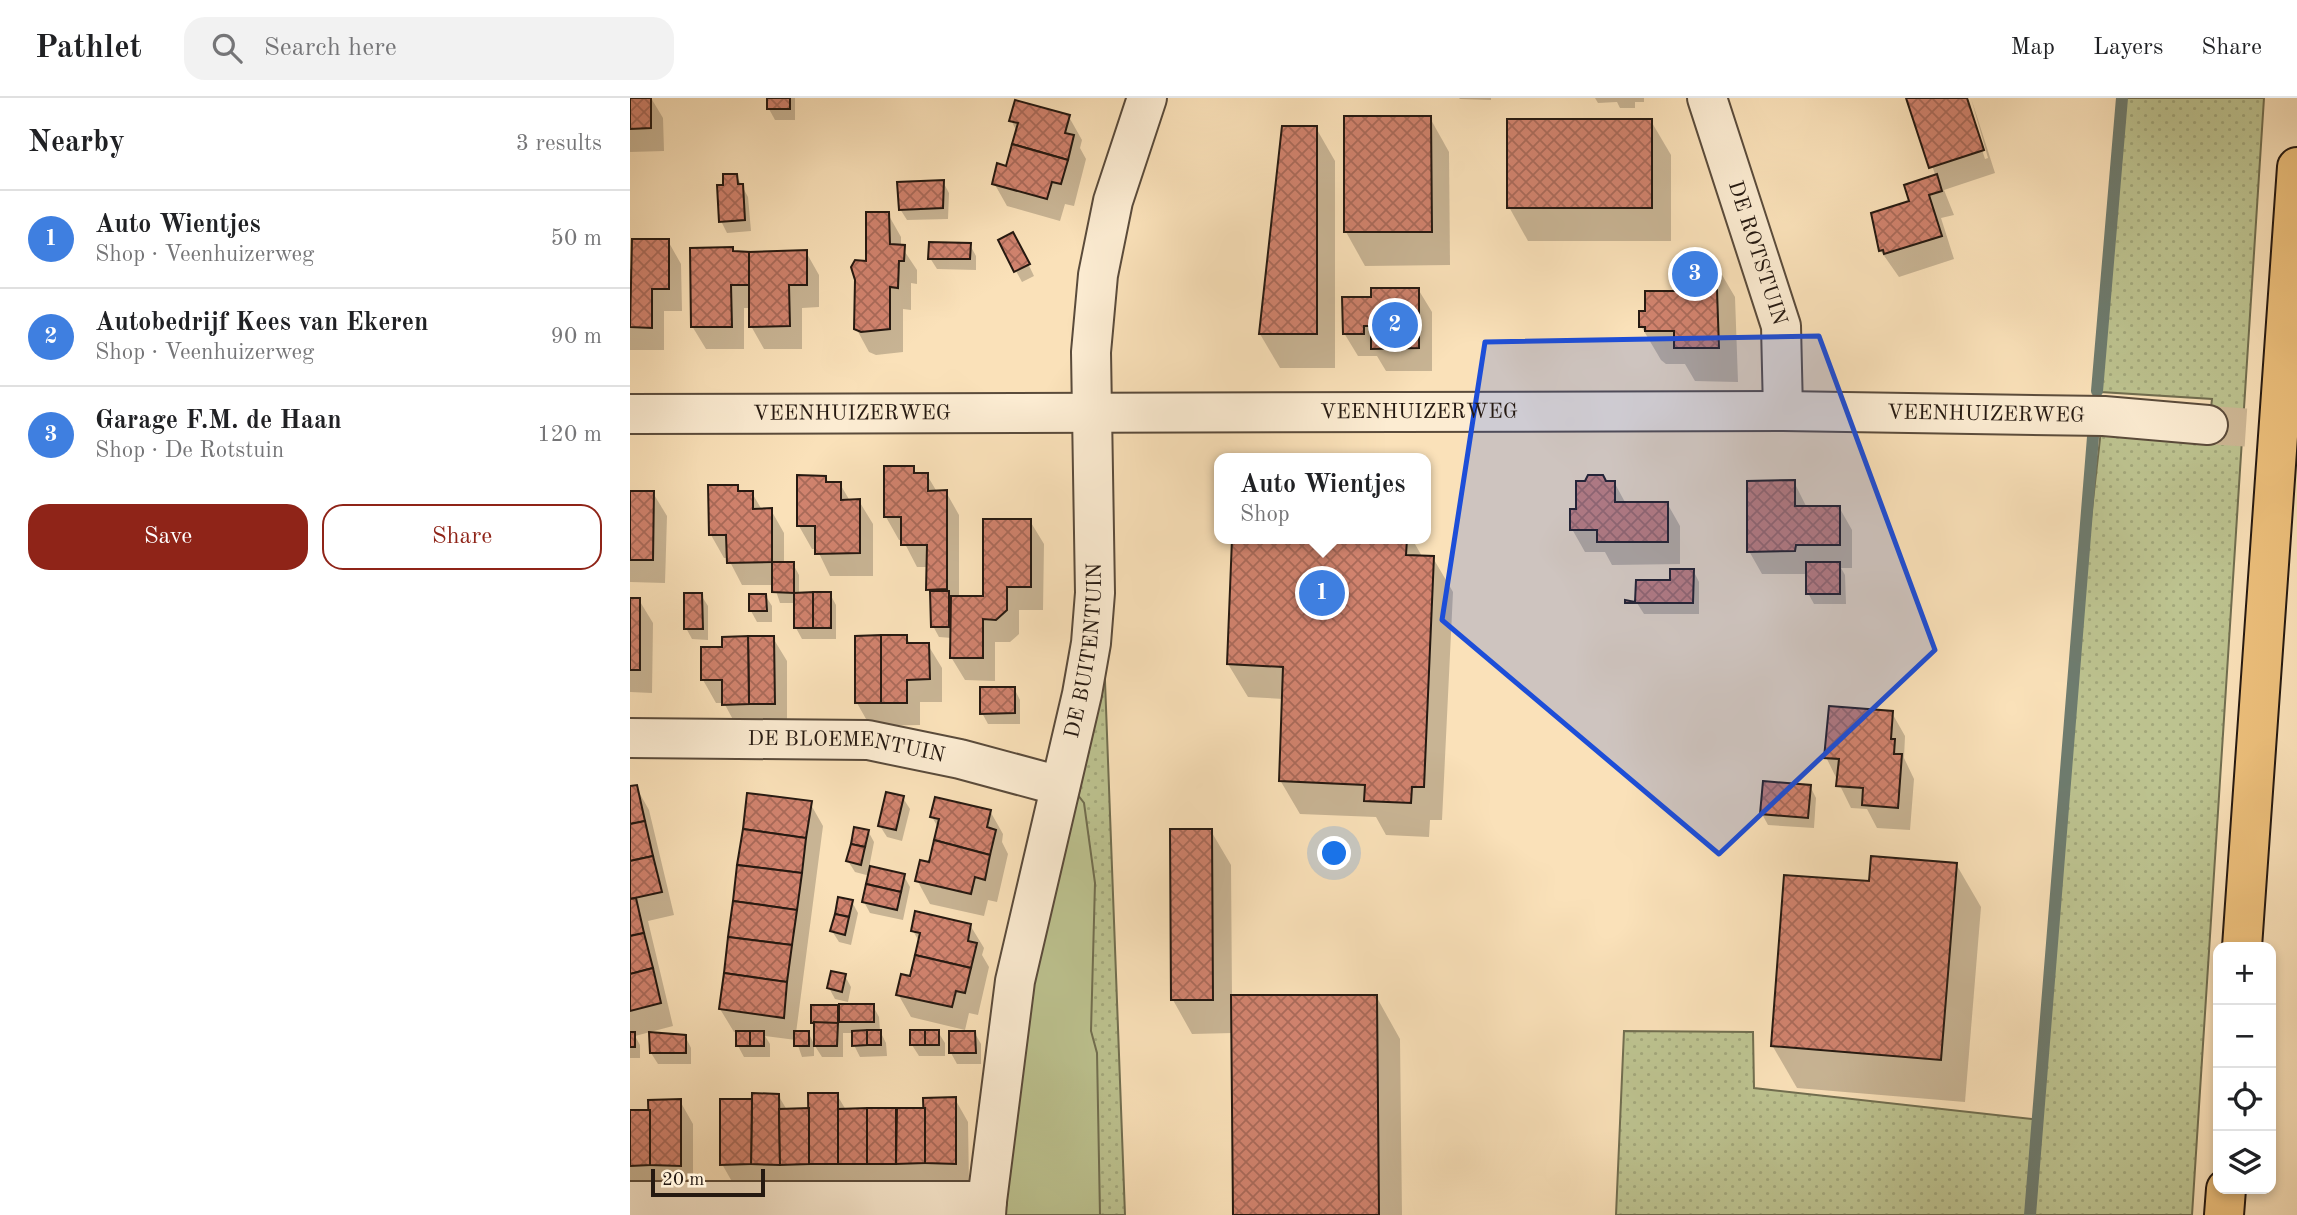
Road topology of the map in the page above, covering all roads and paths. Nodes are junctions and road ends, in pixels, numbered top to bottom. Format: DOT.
graph roads {
  1 [pos="1147,98"];
  2 [pos="1707,98"];
  3 [pos="2297,167"];
  4 [pos="1783,411"];
  5 [pos="1090,413"];
  6 [pos="630,414"];
  7 [pos="2208,425"];
  8 [pos="630,738"];
  9 [pos="1060,786"];
  10 [pos="2242,942"];
  11 [pos="2226,1194"];
  12 [pos="630,1201"];
  13 [pos="986,1208"];
  14 [pos="2224,1215"];
  1 -- 5 [label="street, DE BUITENTUIN"];
  2 -- 4 [label="street, DE ROTSTUIN"];
  3 -- 10 [label="highway"];
  4 -- 5 [label="street, VEENHUIZERWEG"];
  4 -- 7 [label="street, VEENHUIZERWEG"];
  5 -- 6 [label="street, VEENHUIZERWEG"];
  5 -- 9 [label="street, DE BUITENTUIN"];
  8 -- 9 [label="street, DE BLOEMENTUIN"];
  9 -- 13 [label="street, DE BUITENTUIN"];
  11 -- 14 [label="highway"];
  12 -- 13 [label="street"];
}
